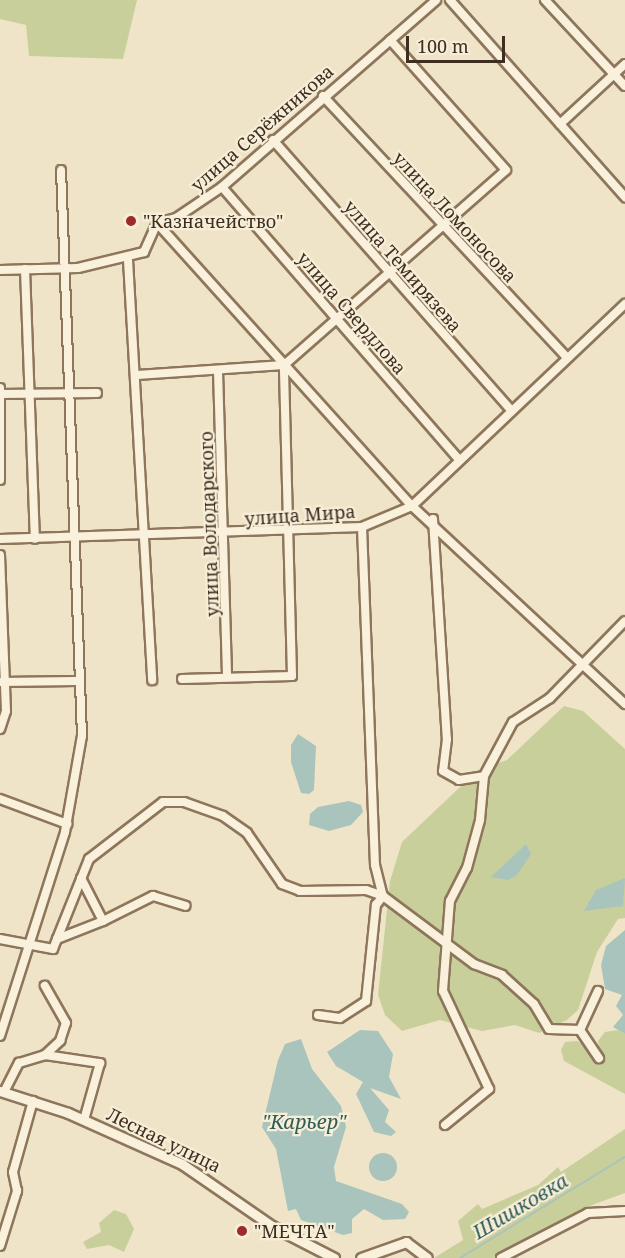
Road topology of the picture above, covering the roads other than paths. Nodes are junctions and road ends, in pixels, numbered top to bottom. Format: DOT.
graph roads {
  1 [pos="436,0"];
  2 [pos="450,0"];
  3 [pos="545,0"];
  4 [pos="390,40"];
  5 [pos="625,64"];
  6 [pos="614,75"];
  7 [pos="625,86"];
  8 [pos="323,96"];
  9 [pos="560,124"];
  10 [pos="273,140"];
  11 [pos="61,170"];
  12 [pos="222,187"];
  13 [pos="625,196"];
  14 [pos="157,223"];
  15 [pos="443,226"];
  16 [pos="128,260"];
  17 [pos="65,268"];
  18 [pos="25,269"];
  19 [pos="0,270"];
  20 [pos="390,275"];
  21 [pos="625,304"];
  22 [pos="338,319"];
  23 [pos="566,357"];
  24 [pos="284,365"];
  25 [pos="218,371"];
  26 [pos="137,375"];
  27 [pos="0,388"];
  28 [pos="73,393"];
  29 [pos="97,393"];
  30 [pos="0,394"];
  31 [pos="33,396"];
  32 [pos="512,411"];
  33 [pos="459,460"];
  34 [pos="0,480"];
  35 [pos="412,506"];
  36 [pos="433,519"];
  37 [pos="362,527"];
  38 [pos="290,531"];
  39 [pos="226,534"];
  40 [pos="146,538"];
  41 [pos="0,539"];
  42 [pos="35,540"];
  43 [pos="75,540"];
  44 [pos="0,555"];
  45 [pos="625,621"];
  46 [pos="579,665"];
  47 [pos="227,677"];
  48 [pos="182,679"];
  49 [pos="152,680"];
  50 [pos="76,681"];
  51 [pos="3,682"];
  52 [pos="625,704"];
  53 [pos="0,729"];
  54 [pos="484,776"];
  55 [pos="0,799"];
  56 [pos="67,824"];
  57 [pos="81,878"];
  58 [pos="383,896"];
  59 [pos="185,906"];
  60 [pos="103,921"];
  61 [pos="0,939"];
  62 [pos="57,939"];
  63 [pos="444,942"];
  64 [pos="26,947"];
  65 [pos="45,986"];
  66 [pos="598,991"];
  67 [pos="318,1015"];
  68 [pos="580,1030"];
  69 [pos="0,1036"];
  70 [pos="45,1055"];
  71 [pos="599,1058"];
  72 [pos="2,1091"];
  73 [pos="33,1101"];
  74 [pos="84,1120"];
  75 [pos="446,1125"];
  76 [pos="625,1211"];
  77 [pos="0,1246"];
  78 [pos="334,1258"];
  79 [pos="361,1258"];
  80 [pos="427,1258"];
  81 [pos="501,1258"];
  1 -- 4 [label="street, улица Серёжникова"];
  2 -- 9 [label="street"];
  3 -- 6 [label="street"];
  4 -- 8 [label="street, улица Серёжникова"];
  4 -- 15 [label="street"];
  5 -- 6 [label="street"];
  6 -- 7 [label="street"];
  6 -- 9 [label="street"];
  8 -- 10 [label="street, улица Серёжникова"];
  8 -- 15 [label="street, улица Ломоносова"];
  9 -- 13 [label="street"];
  10 -- 12 [label="street, улица Серёжникова"];
  10 -- 20 [label="street, улица Темирязева"];
  11 -- 17 [label="street"];
  12 -- 14 [label="street, улица Серёжникова"];
  12 -- 22 [label="street, улица Свердлова"];
  14 -- 16 [label="street"];
  14 -- 24 [label="street"];
  15 -- 20 [label="street"];
  15 -- 23 [label="street, улица Ломоносова"];
  16 -- 17 [label="street"];
  16 -- 26 [label="street"];
  17 -- 18 [label="street"];
  17 -- 28 [label="street"];
  18 -- 19 [label="street"];
  18 -- 31 [label="street"];
  20 -- 22 [label="street"];
  20 -- 32 [label="street, улица Темирязева"];
  21 -- 23 [label="street, улица Мира"];
  22 -- 24 [label="street"];
  22 -- 33 [label="street, улица Свердлова"];
  23 -- 32 [label="street, улица Мира"];
  24 -- 25 [label="street"];
  24 -- 35 [label="street"];
  24 -- 38 [label="street"];
  25 -- 26 [label="street"];
  25 -- 39 [label="street, улица Володарского"];
  26 -- 40 [label="street"];
  27 -- 30 [label="street"];
  28 -- 29 [label="street"];
  28 -- 31 [label="street"];
  28 -- 43 [label="street"];
  30 -- 31 [label="street"];
  30 -- 34 [label="street"];
  31 -- 42 [label="street"];
  32 -- 33 [label="street, улица Мира"];
  33 -- 35 [label="street, улица Мира"];
  35 -- 36 [label="street"];
  35 -- 37 [label="street, улица Мира"];
  36 -- 46 [label="street"];
  36 -- 54 [label="street"];
  37 -- 38 [label="street, улица Мира"];
  37 -- 58 [label="street"];
  38 -- 39 [label="street, улица Мира"];
  38 -- 47 [label="street"];
  39 -- 40 [label="street, улица Мира"];
  39 -- 47 [label="street, улица Володарского"];
  40 -- 43 [label="street, улица Мира"];
  40 -- 49 [label="street"];
  41 -- 42 [label="street, улица Мира"];
  42 -- 43 [label="street, улица Мира"];
  43 -- 50 [label="street"];
  44 -- 51 [label="street"];
  45 -- 46 [label="street"];
  46 -- 52 [label="street"];
  46 -- 54 [label="street"];
  47 -- 48 [label="street"];
  50 -- 51 [label="street"];
  50 -- 56 [label="street"];
  51 -- 53 [label="street"];
  54 -- 63 [label="street"];
  55 -- 56 [label="street"];
  56 -- 64 [label="street"];
  57 -- 58 [label="street"];
  57 -- 60 [label="street"];
  57 -- 62 [label="street"];
  58 -- 63 [label="street"];
  58 -- 67 [label="street"];
  59 -- 60 [label="street"];
  60 -- 62 [label="street"];
  61 -- 64 [label="street"];
  62 -- 64 [label="street"];
  63 -- 68 [label="street"];
  63 -- 75 [label="street"];
  64 -- 69 [label="street"];
  65 -- 70 [label="street"];
  66 -- 68 [label="street"];
  68 -- 71 [label="street"];
  70 -- 72 [label="street"];
  70 -- 74 [label="street"];
  72 -- 73 [label="street, Лесная улица"];
  73 -- 74 [label="street, Лесная улица"];
  73 -- 77 [label="street"];
  74 -- 78 [label="street, Лесная улица"];
  76 -- 81 [label="street"];
  79 -- 80 [label="street"];
}
